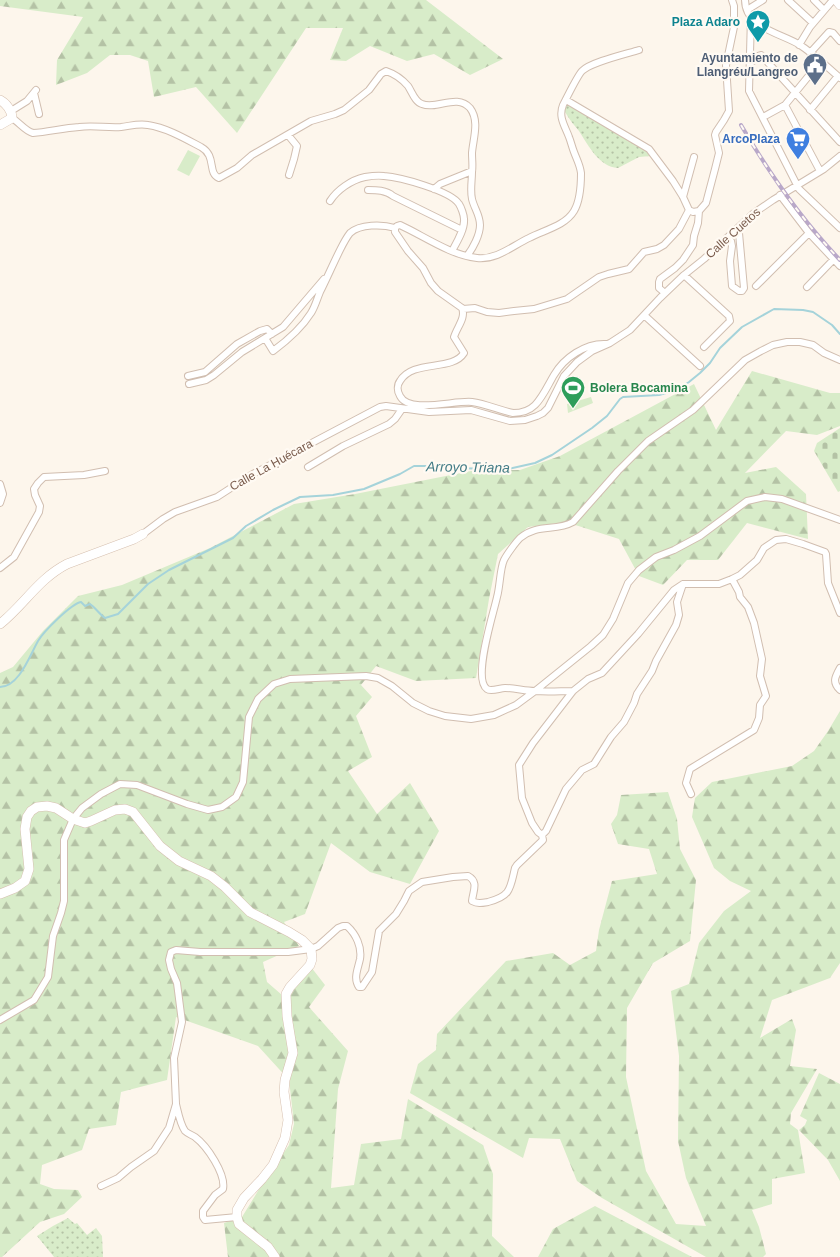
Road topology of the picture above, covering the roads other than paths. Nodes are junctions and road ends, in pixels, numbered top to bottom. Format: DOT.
graph roads {
  1 [pos="732,0"];
  2 [pos="745,0"];
  3 [pos="763,0"];
  4 [pos="788,0"];
  5 [pos="814,0"];
  6 [pos="834,0"];
  7 [pos="840,6"];
  8 [pos="824,10"];
  9 [pos="749,13"];
  10 [pos="814,23"];
  11 [pos="840,41"];
  12 [pos="800,45"];
  13 [pos="639,50"];
  14 [pos="810,53"];
  15 [pos="820,62"];
  16 [pos="750,64"];
  17 [pos="839,77"];
  18 [pos="795,94"];
  19 [pos="0,100"];
  20 [pos="566,100"];
  21 [pos="785,105"];
  22 [pos="810,110"];
  23 [pos="39,114"];
  24 [pos="11,115"];
  25 [pos="763,117"];
  26 [pos="0,125"];
  27 [pos="288,135"];
  28 [pos="840,142"];
  29 [pos="840,156"];
  30 [pos="694,157"];
  31 [pos="472,171"];
  32 [pos="820,171"];
  33 [pos="290,175"];
  34 [pos="797,185"];
  35 [pos="434,189"];
  36 [pos="368,190"];
  37 [pos="782,194"];
  38 [pos="683,196"];
  39 [pos="330,201"];
  40 [pos="689,210"];
  41 [pos="699,210"];
  42 [pos="395,228"];
  43 [pos="840,228"];
  44 [pos="462,230"];
  45 [pos="736,230"];
  46 [pos="808,233"];
  47 [pos="728,238"];
  48 [pos="452,251"];
  49 [pos="467,256"];
  50 [pos="834,259"];
  51 [pos="840,266"];
  52 [pos="328,274"];
  53 [pos="684,275"];
  54 [pos="756,286"];
  55 [pos="806,288"];
  56 [pos="665,293"];
  57 [pos="462,309"];
  58 [pos="644,315"];
  59 [pos="272,334"];
  60 [pos="265,338"];
  61 [pos="606,344"];
  62 [pos="704,347"];
  63 [pos="840,360"];
  64 [pos="700,366"];
  65 [pos="188,376"];
  66 [pos="189,384"];
  67 [pos="402,409"];
  68 [pos="308,467"];
  69 [pos="105,471"];
  70 [pos="0,484"];
  71 [pos="0,503"];
  72 [pos="840,520"];
  73 [pos="143,534"];
  74 [pos="0,568"];
  75 [pos="732,579"];
  76 [pos="683,584"];
  77 [pos="840,613"];
  78 [pos="0,624"];
  79 [pos="840,668"];
  80 [pos="840,690"];
  81 [pos="535,691"];
  82 [pos="573,691"];
  83 [pos="691,794"];
  84 [pos="73,819"];
  85 [pos="542,835"];
  86 [pos="0,894"];
  87 [pos="312,949"];
  88 [pos="0,1020"];
  89 [pos="176,1104"];
  90 [pos="101,1186"];
  91 [pos="237,1217"];
  92 [pos="274,1257"];
  1 -- 41 [label="street"];
  2 -- 9 [label="street"];
  3 -- 9 [label="street"];
  4 -- 10 [label="street"];
  5 -- 8 [label="street"];
  6 -- 7 [label="street"];
  6 -- 8 [label="street"];
  8 -- 10 [label="street"];
  9 -- 12 [label="street"];
  9 -- 16 [label="street"];
  10 -- 12 [label="street"];
  11 -- 14 [label="street"];
  12 -- 14 [label="street"];
  13 -- 20 [label="street"];
  14 -- 15 [label="street"];
  15 -- 17 [label="street"];
  15 -- 18 [label="street"];
  16 -- 18 [label="street"];
  16 -- 25 [label="street"];
  17 -- 22 [label="street"];
  18 -- 21 [label="street"];
  18 -- 22 [label="street"];
  19 -- 24 [label="street"];
  20 -- 38 [label="street"];
  20 -- 49 [label="street"];
  21 -- 25 [label="street"];
  21 -- 32 [label="street"];
  22 -- 28 [label="street"];
  23 -- 24 [label="street"];
  24 -- 26 [label="street"];
  24 -- 27 [label="street"];
  25 -- 34 [label="street"];
  27 -- 31 [label="street"];
  27 -- 33 [label="street"];
  29 -- 32 [label="street, Calle Cuetos"];
  30 -- 38 [label="street"];
  31 -- 35 [label="street"];
  31 -- 49 [label="street"];
  32 -- 34 [label="street, Calle Cuetos"];
  34 -- 37 [label="street, Calle Cuetos"];
  34 -- 43 [label="street"];
  35 -- 39 [label="street"];
  35 -- 44 [label="street"];
  36 -- 44 [label="street"];
  37 -- 45 [label="street, Calle Cuetos"];
  37 -- 46 [label="street"];
  38 -- 40 [label="street"];
  40 -- 41 [label="street"];
  40 -- 57 [label="street"];
  41 -- 56 [label="street"];
  42 -- 48 [label="street"];
  42 -- 52 [label="street"];
  42 -- 57 [label="street"];
  44 -- 48 [label="street"];
  45 -- 47 [label="street, Calle Cuetos"];
  45 -- 47 [label="street"];
  46 -- 50 [label="street"];
  46 -- 54 [label="street"];
  47 -- 53 [label="street, Calle Cuetos"];
  48 -- 49 [label="street"];
  50 -- 51 [label="street"];
  50 -- 55 [label="street"];
  52 -- 59 [label="street"];
  52 -- 60 [label="street"];
  53 -- 56 [label="street, Calle La Ḥuécara"];
  53 -- 62 [label="street"];
  56 -- 58 [label="street, Calle La Ḥuécara"];
  57 -- 61 [label="street"];
  58 -- 61 [label="street, Calle La Ḥuécara"];
  58 -- 64 [label="street"];
  59 -- 60 [label="street"];
  59 -- 65 [label="street"];
  60 -- 66 [label="street"];
  61 -- 67 [label="street, Calle La Ḥuécara"];
  63 -- 81 [label="street"];
  67 -- 68 [label="street, Calle La Ḥuécara"];
  67 -- 73 [label="street, Calle La Ḥuécara"];
  69 -- 74 [label="street"];
  70 -- 71 [label="street"];
  72 -- 81 [label="street"];
  73 -- 78 [label="street"];
  75 -- 76 [label="street"];
  75 -- 77 [label="street"];
  75 -- 83 [label="street"];
  76 -- 82 [label="street"];
  76 -- 85 [label="street"];
  79 -- 80 [label="street"];
  81 -- 82 [label="street"];
  81 -- 84 [label="street"];
  82 -- 85 [label="street"];
  84 -- 86 [label="street"];
  84 -- 87 [label="street"];
  84 -- 88 [label="street"];
  85 -- 87 [label="street"];
  87 -- 89 [label="street"];
  87 -- 91 [label="street"];
  89 -- 90 [label="street"];
  89 -- 91 [label="street"];
  91 -- 92 [label="street"];
}
